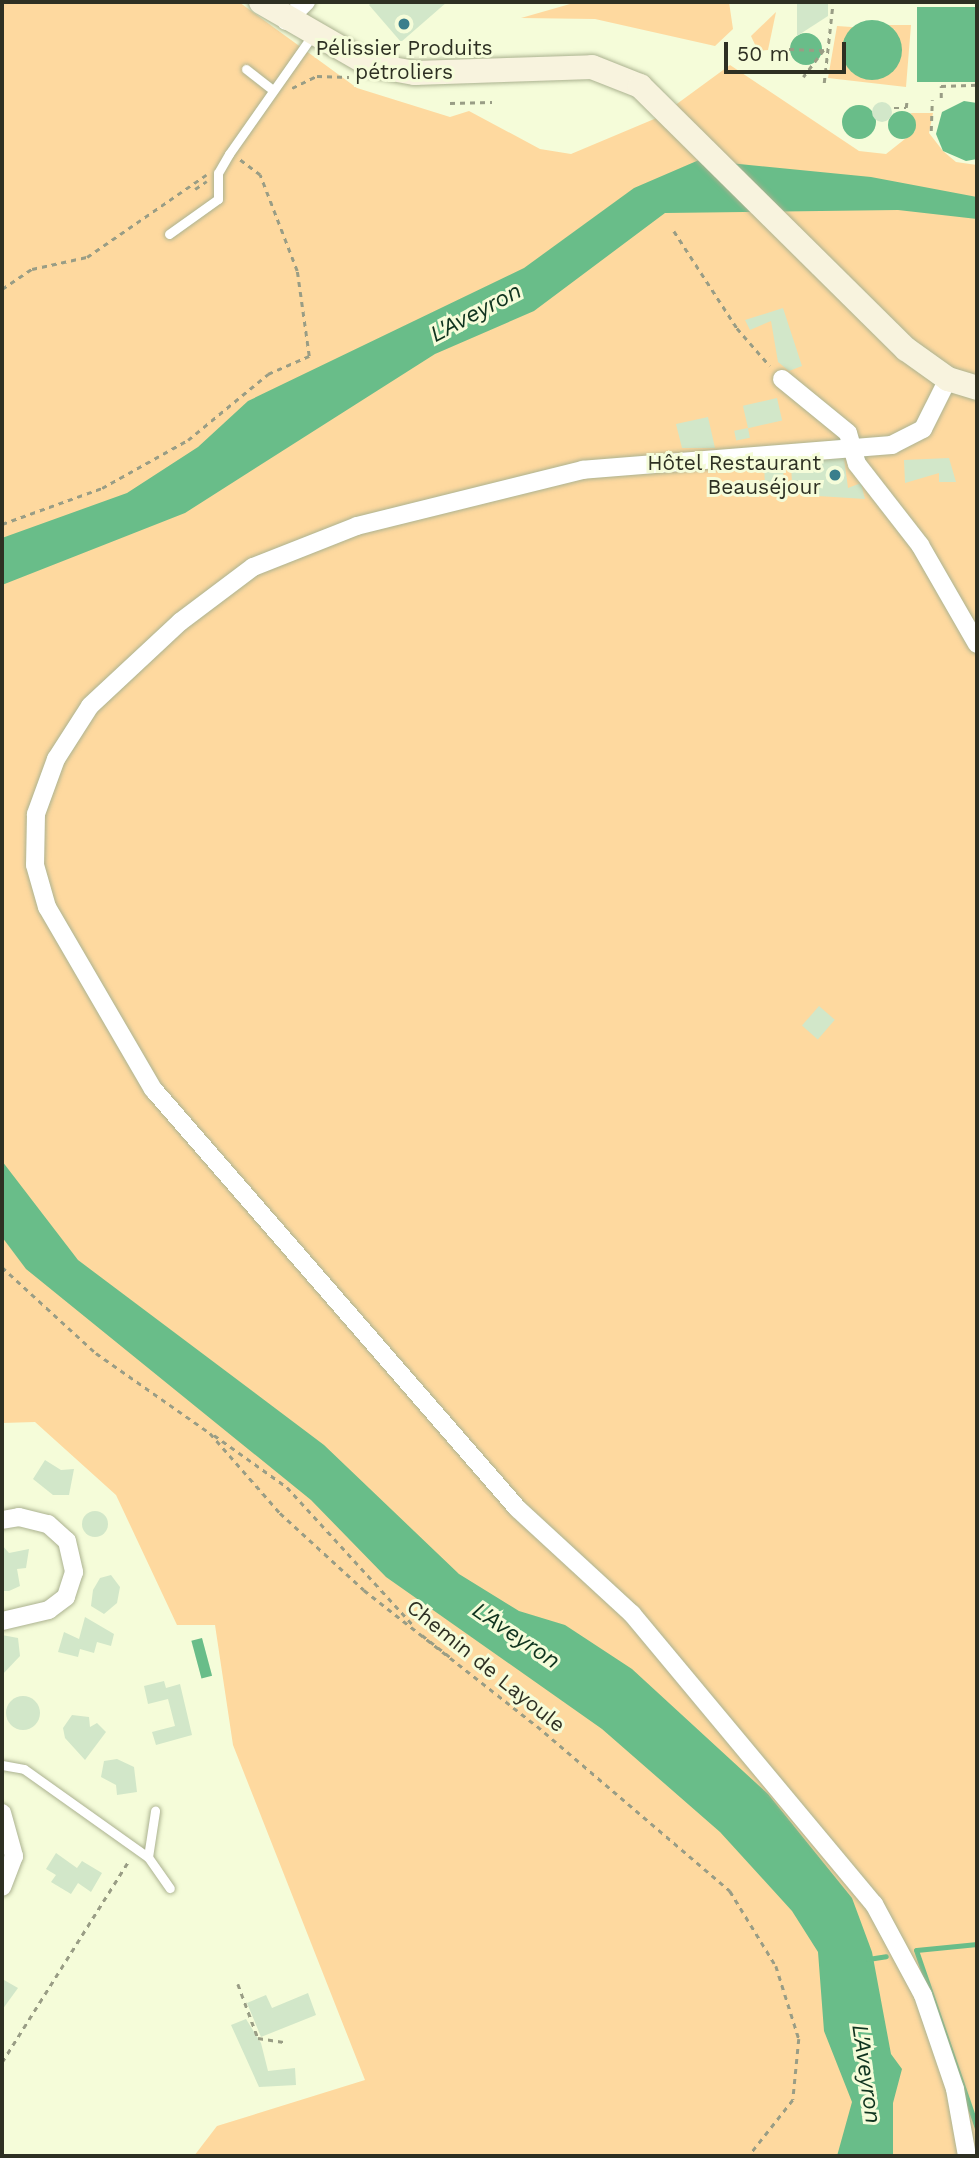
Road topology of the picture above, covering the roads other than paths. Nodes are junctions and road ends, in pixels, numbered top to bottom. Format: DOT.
graph roads {
  1 [pos="261,2"];
  2 [pos="306,2"];
  3 [pos="286,21"];
  4 [pos="312,36"];
  5 [pos="246,69"];
  6 [pos="274,90"];
  7 [pos="169,234"];
  8 [pos="782,379"];
  9 [pos="948,379"];
  10 [pos="977,388"];
  11 [pos="854,448"];
  12 [pos="977,644"];
  13 [pos="2,1520"];
  14 [pos="2,1621"];
  15 [pos="2,1765"];
  16 [pos="155,1811"];
  17 [pos="2,1813"];
  18 [pos="148,1857"];
  19 [pos="2,1887"];
  20 [pos="170,1888"];
  21 [pos="967,2156"];
  1 -- 3 [label="street"];
  2 -- 3 [label="street"];
  3 -- 4 [label="street"];
  4 -- 6 [label="lane"];
  4 -- 9 [label="street"];
  5 -- 6 [label="lane"];
  6 -- 7 [label="lane"];
  8 -- 11 [label="street"];
  9 -- 10 [label="street"];
  9 -- 11 [label="street"];
  11 -- 12 [label="street"];
  11 -- 21 [label="street"];
  13 -- 14 [label="street"];
  15 -- 18 [label="lane"];
  16 -- 18 [label="lane"];
  17 -- 19 [label="street"];
  18 -- 20 [label="lane"];
}
